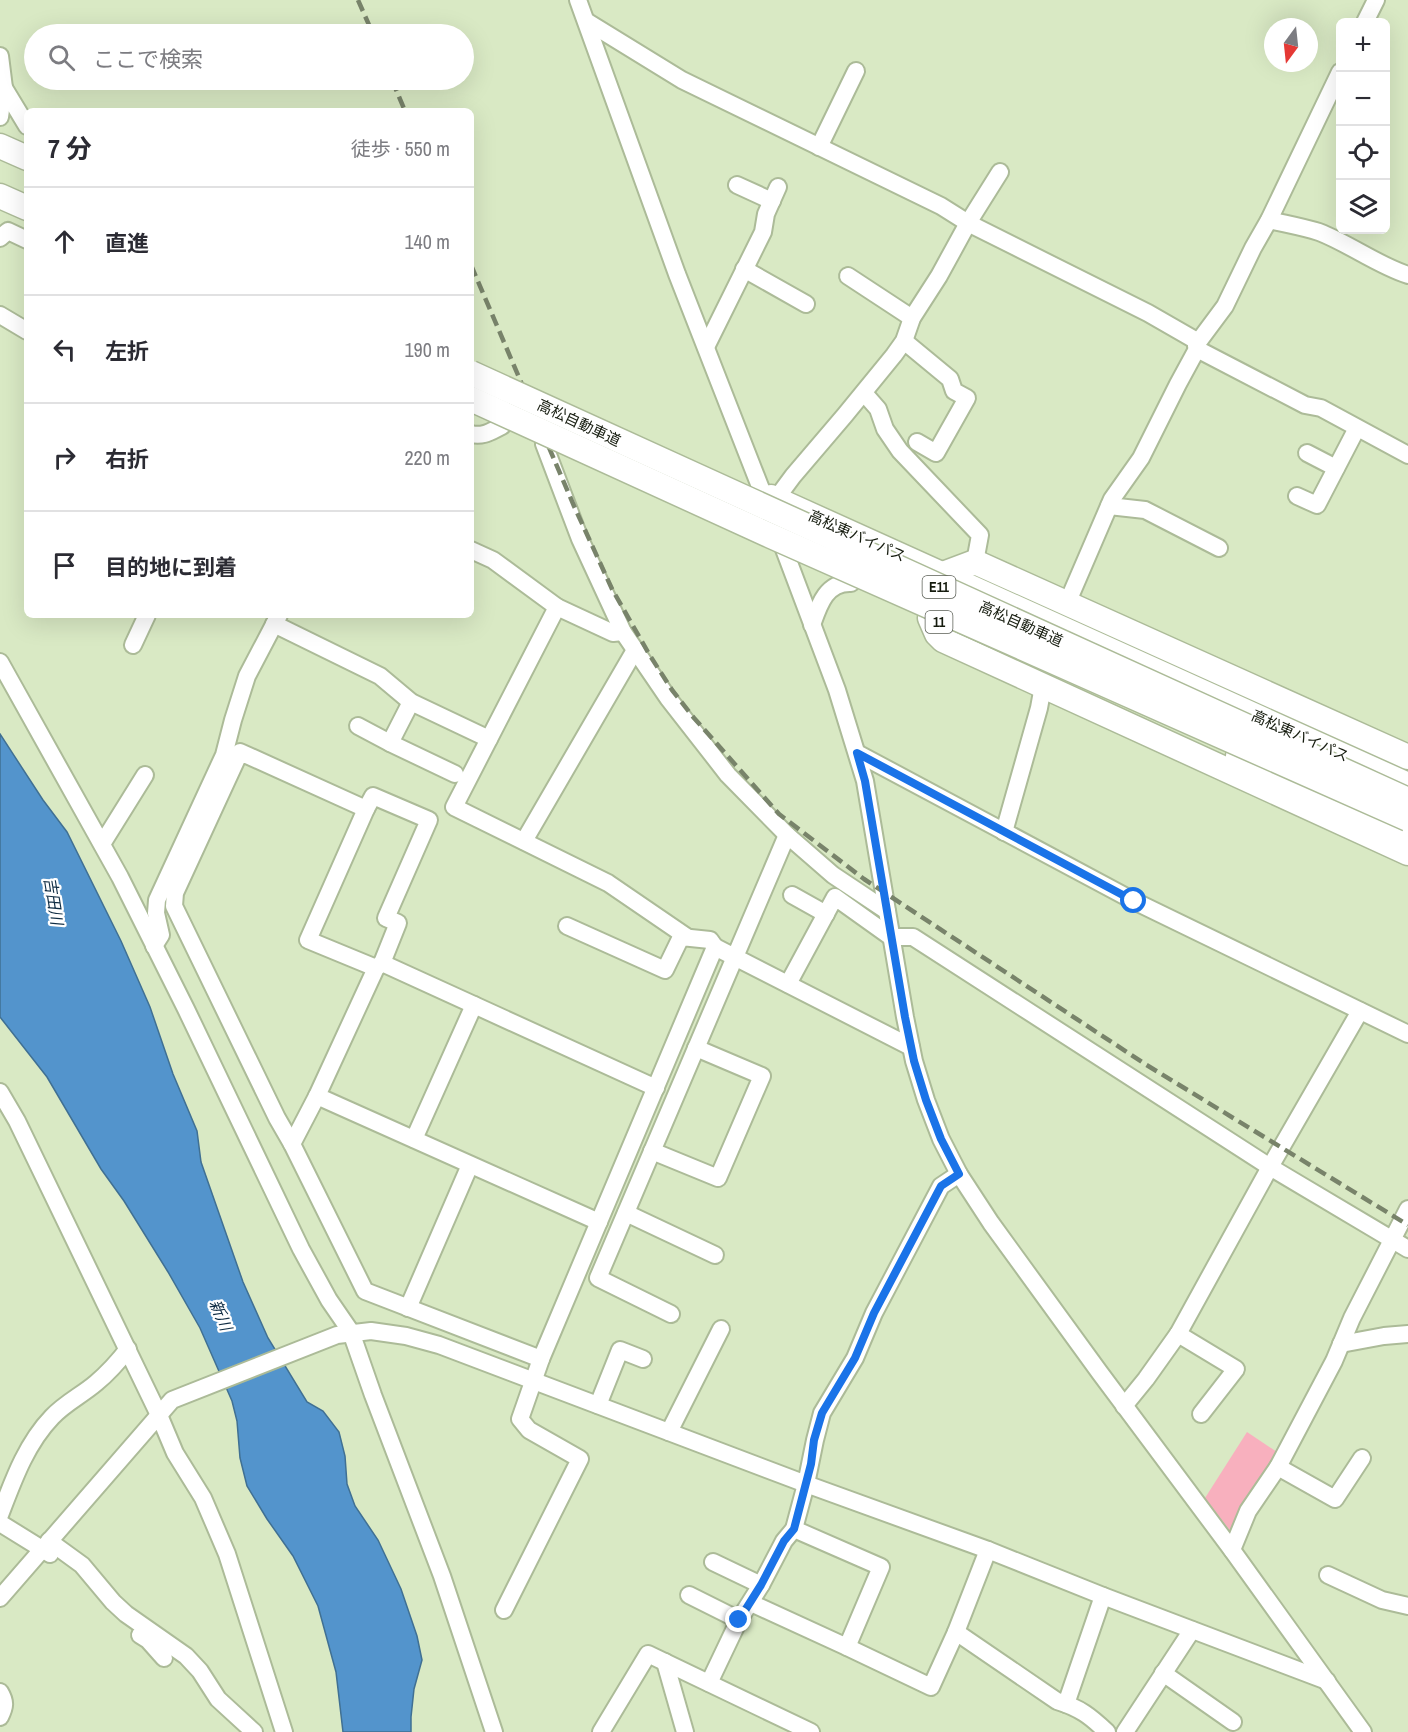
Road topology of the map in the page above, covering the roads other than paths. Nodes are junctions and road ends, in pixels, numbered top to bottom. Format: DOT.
graph roads {
  1 [pos="578,0"];
  2 [pos="1376,0"];
  3 [pos="1367,18"];
  4 [pos="586,21"];
  5 [pos="0,56"];
  6 [pos="856,71"];
  7 [pos="1336,82"];
  8 [pos="4,88"];
  9 [pos="0,117"];
  10 [pos="24,121"];
  11 [pos="0,146"];
  12 [pos="819,147"];
  13 [pos="24,157"];
  14 [pos="0,161"];
  15 [pos="24,172"];
  16 [pos="1000,172"];
  17 [pos="0,185"];
  18 [pos="737,185"];
  19 [pos="0,196"];
  20 [pos="24,196"];
  21 [pos="24,207"];
  22 [pos="1269,220"];
  23 [pos="968,223"];
  24 [pos="0,238"];
  25 [pos="24,239"];
  26 [pos="744,269"];
  27 [pos="1408,275"];
  28 [pos="848,276"];
  29 [pos="806,304"];
  30 [pos="0,315"];
  31 [pos="912,318"];
  32 [pos="24,329"];
  33 [pos="904,340"];
  34 [pos="706,347"];
  35 [pos="1197,347"];
  36 [pos="474,361"];
  37 [pos="474,375"];
  38 [pos="864,393"];
  39 [pos="474,400"];
  40 [pos="474,412"];
  41 [pos="502,426"];
  42 [pos="1357,428"];
  43 [pos="474,435"];
  44 [pos="917,442"];
  45 [pos="544,444"];
  46 [pos="1307,453"];
  47 [pos="1408,455"];
  48 [pos="1336,468"];
  49 [pos="769,496"];
  50 [pos="1297,496"];
  51 [pos="1109,506"];
  52 [pos="1219,548"];
  53 [pos="474,551"];
  54 [pos="785,554"];
  55 [pos="975,562"];
  56 [pos="943,574"];
  57 [pos="851,582"];
  58 [pos="1068,604"];
  59 [pos="557,608"];
  60 [pos="146,618"];
  61 [pos="930,618"];
  62 [pos="276,620"];
  63 [pos="812,625"];
  64 [pos="623,632"];
  65 [pos="133,645"];
  66 [pos="634,650"];
  67 [pos="0,662"];
  68 [pos="1226,674"];
  69 [pos="1043,686"];
  70 [pos="1215,697"];
  71 [pos="411,702"];
  72 [pos="358,726"];
  73 [pos="489,739"];
  74 [pos="390,743"];
  75 [pos="857,753"];
  76 [pos="1408,757"];
  77 [pos="455,774"];
  78 [pos="145,776"];
  79 [pos="1408,785"];
  80 [pos="1408,800"];
  81 [pos="366,809"];
  82 [pos="1408,819"];
  83 [pos="1004,832"];
  84 [pos="1408,833"];
  85 [pos="787,835"];
  86 [pos="524,841"];
  87 [pos="102,844"];
  88 [pos="1408,853"];
  89 [pos="792,895"];
  90 [pos="887,911"];
  91 [pos="826,914"];
  92 [pos="567,926"];
  93 [pos="891,936"];
  94 [pos="687,937"];
  95 [pos="154,946"];
  96 [pos="716,947"];
  97 [pos="736,957"];
  98 [pos="379,965"];
  99 [pos="788,984"];
  100 [pos="474,1005"];
  101 [pos="1360,1011"];
  102 [pos="1408,1034"];
  103 [pos="911,1047"];
  104 [pos="696,1048"];
  105 [pos="656,1088"];
  106 [pos="0,1092"];
  107 [pos="317,1096"];
  108 [pos="414,1139"];
  109 [pos="292,1144"];
  110 [pos="652,1151"];
  111 [pos="470,1165"];
  112 [pos="1270,1167"];
  113 [pos="959,1174"];
  114 [pos="1408,1209"];
  115 [pos="626,1213"];
  116 [pos="599,1222"];
  117 [pos="1392,1239"];
  118 [pos="1408,1250"];
  119 [pos="715,1255"];
  120 [pos="408,1308"];
  121 [pos="671,1314"];
  122 [pos="721,1329"];
  123 [pos="344,1333"];
  124 [pos="1178,1334"];
  125 [pos="1408,1334"];
  126 [pos="1341,1344"];
  127 [pos="128,1349"];
  128 [pos="541,1359"];
  129 [pos="643,1359"];
  130 [pos="529,1379"];
  131 [pos="598,1405"];
  132 [pos="1124,1406"];
  133 [pos="1201,1414"];
  134 [pos="159,1415"];
  135 [pos="669,1432"];
  136 [pos="1362,1458"];
  137 [pos="1278,1467"];
  138 [pos="806,1484"];
  139 [pos="0,1515"];
  140 [pos="0,1523"];
  141 [pos="794,1529"];
  142 [pos="46,1545"];
  143 [pos="988,1550"];
  144 [pos="1232,1550"];
  145 [pos="713,1562"];
  146 [pos="1328,1575"];
  147 [pos="761,1585"];
  148 [pos="689,1595"];
  149 [pos="1104,1596"];
  150 [pos="1,1597"];
  151 [pos="751,1603"];
  152 [pos="1408,1606"];
  153 [pos="504,1610"];
  154 [pos="0,1613"];
  155 [pos="739,1620"];
  156 [pos="1192,1629"];
  157 [pos="956,1632"];
  158 [pos="847,1647"];
  159 [pos="164,1658"];
  160 [pos="665,1662"];
  161 [pos="1163,1673"];
  162 [pos="1327,1681"];
  163 [pos="709,1683"];
  164 [pos="0,1692"];
  165 [pos="1066,1704"];
  166 [pos="0,1717"];
  167 [pos="1233,1722"];
  168 [pos="281,1729"];
  169 [pos="254,1732"];
  170 [pos="494,1732"];
  171 [pos="601,1732"];
  172 [pos="685,1732"];
  173 [pos="811,1732"];
  174 [pos="1107,1732"];
  175 [pos="1125,1732"];
  176 [pos="1363,1732"];
  1 -- 4 [label="street"];
  2 -- 3 [label="street"];
  4 -- 12 [label="street"];
  4 -- 34 [label="street"];
  5 -- 8 [label="street"];
  6 -- 12 [label="street"];
  7 -- 22 [label="street"];
  8 -- 9 [label="street"];
  8 -- 10 [label="street"];
  11 -- 13 [label="highway"];
  12 -- 23 [label="street"];
  14 -- 15 [label="highway"];
  16 -- 23 [label="street"];
  17 -- 20 [label="highway"];
  18 -- 26 [label="street"];
  19 -- 21 [label="highway"];
  22 -- 27 [label="street"];
  22 -- 35 [label="street"];
  23 -- 31 [label="street"];
  23 -- 35 [label="street"];
  24 -- 25 [label="street"];
  26 -- 29 [label="street"];
  26 -- 34 [label="street"];
  28 -- 31 [label="street"];
  30 -- 32 [label="street"];
  31 -- 33 [label="street"];
  33 -- 38 [label="street"];
  33 -- 44 [label="street"];
  34 -- 49 [label="street"];
  35 -- 42 [label="street"];
  35 -- 51 [label="street"];
  36 -- 49 [label="highway, 高松東バイパス"];
  37 -- 80 [label="highway, 高松自動車道 / E11, bridge"];
  38 -- 49 [label="street"];
  38 -- 55 [label="street"];
  39 -- 82 [label="highway, 高松自動車道 / E11, bridge"];
  40 -- 41 [label="highway, 11"];
  41 -- 43 [label="street"];
  41 -- 45 [label="highway, 11"];
  42 -- 47 [label="street"];
  42 -- 48 [label="street"];
  45 -- 54 [label="highway, 11"];
  45 -- 64 [label="street"];
  46 -- 48 [label="street"];
  48 -- 50 [label="street"];
  49 -- 54 [label="street"];
  49 -- 56 [label="highway, 高松東バイパス"];
  51 -- 52 [label="street"];
  51 -- 58 [label="street"];
  53 -- 59 [label="street"];
  54 -- 57 [label="highway, 11"];
  54 -- 63 [label="street"];
  55 -- 56 [label="highway"];
  55 -- 58 [label="highway"];
  56 -- 70 [label="highway, 高松東バイパス"];
  57 -- 61 [label="highway, 11"];
  57 -- 63 [label="street"];
  58 -- 68 [label="highway"];
  59 -- 64 [label="street"];
  59 -- 73 [label="street"];
  60 -- 65 [label="street"];
  61 -- 69 [label="highway"];
  61 -- 84 [label="highway, 11"];
  62 -- 71 [label="street"];
  62 -- 95 [label="street"];
  63 -- 75 [label="street"];
  64 -- 66 [label="street"];
  66 -- 85 [label="street"];
  66 -- 86 [label="street"];
  67 -- 87 [label="street"];
  68 -- 70 [label="highway"];
  68 -- 76 [label="highway"];
  69 -- 83 [label="street"];
  69 -- 88 [label="highway"];
  70 -- 79 [label="highway, 高松東バイパス"];
  71 -- 73 [label="street"];
  71 -- 74 [label="street"];
  72 -- 74 [label="street"];
  73 -- 86 [label="street"];
  74 -- 77 [label="street"];
  75 -- 83 [label="street"];
  75 -- 90 [label="street"];
  78 -- 87 [label="street"];
  81 -- 98 [label="street"];
  81 -- 98 [label="street"];
  81 -- 109 [label="street"];
  83 -- 101 [label="street"];
  85 -- 90 [label="street"];
  85 -- 97 [label="street"];
  86 -- 94 [label="street"];
  87 -- 95 [label="street"];
  89 -- 91 [label="street"];
  90 -- 93 [label="street"];
  91 -- 93 [label="street"];
  91 -- 99 [label="street"];
  92 -- 94 [label="street"];
  93 -- 103 [label="street"];
  93 -- 112 [label="street"];
  94 -- 96 [label="street"];
  95 -- 123 [label="street"];
  96 -- 97 [label="street"];
  96 -- 105 [label="street"];
  97 -- 99 [label="street"];
  97 -- 104 [label="street"];
  98 -- 100 [label="street"];
  98 -- 107 [label="street"];
  99 -- 103 [label="street"];
  100 -- 105 [label="street"];
  100 -- 108 [label="street"];
  101 -- 102 [label="street"];
  101 -- 112 [label="street"];
  103 -- 113 [label="street"];
  104 -- 110 [label="street"];
  104 -- 110 [label="street"];
  105 -- 116 [label="street"];
  106 -- 127 [label="street"];
  107 -- 108 [label="street"];
  107 -- 109 [label="street"];
  108 -- 111 [label="street"];
  109 -- 120 [label="street"];
  110 -- 115 [label="street"];
  111 -- 116 [label="street"];
  111 -- 120 [label="street"];
  112 -- 117 [label="street"];
  112 -- 124 [label="street"];
  113 -- 132 [label="street"];
  113 -- 138 [label="street"];
  114 -- 117 [label="street"];
  115 -- 119 [label="street"];
  115 -- 121 [label="street"];
  116 -- 128 [label="street"];
  117 -- 118 [label="street"];
  117 -- 126 [label="street"];
  120 -- 128 [label="street"];
  122 -- 135 [label="street"];
  123 -- 130 [label="street"];
  123 -- 134 [label="street"];
  123 -- 170 [label="street"];
  124 -- 132 [label="street"];
  124 -- 133 [label="street"];
  125 -- 126 [label="street"];
  126 -- 137 [label="street"];
  127 -- 134 [label="street"];
  127 -- 139 [label="street"];
  128 -- 130 [label="street"];
  129 -- 131 [label="street"];
  130 -- 131 [label="street"];
  130 -- 153 [label="street"];
  131 -- 135 [label="street"];
  132 -- 144 [label="street"];
  134 -- 142 [label="street"];
  134 -- 168 [label="street"];
  135 -- 138 [label="street"];
  136 -- 137 [label="street"];
  137 -- 144 [label="street"];
  138 -- 141 [label="street"];
  138 -- 143 [label="street"];
  140 -- 142 [label="street"];
  141 -- 147 [label="street"];
  141 -- 158 [label="street"];
  142 -- 150 [label="street"];
  142 -- 159 [label="street"];
  142 -- 169 [label="street"];
  143 -- 149 [label="street"];
  143 -- 157 [label="street"];
  144 -- 162 [label="street"];
  145 -- 147 [label="street"];
  146 -- 152 [label="street"];
  147 -- 151 [label="street"];
  148 -- 155 [label="street"];
  149 -- 156 [label="street"];
  149 -- 165 [label="street"];
  150 -- 154 [label="street"];
  151 -- 155 [label="street"];
  151 -- 158 [label="street"];
  155 -- 163 [label="street"];
  156 -- 161 [label="street"];
  156 -- 162 [label="street"];
  157 -- 158 [label="street"];
  157 -- 165 [label="street"];
  160 -- 163 [label="street"];
  160 -- 171 [label="street"];
  160 -- 172 [label="street"];
  161 -- 167 [label="street"];
  161 -- 175 [label="street"];
  162 -- 176 [label="street"];
  163 -- 173 [label="street"];
  164 -- 166 [label="street"];
  165 -- 174 [label="street"];
}
